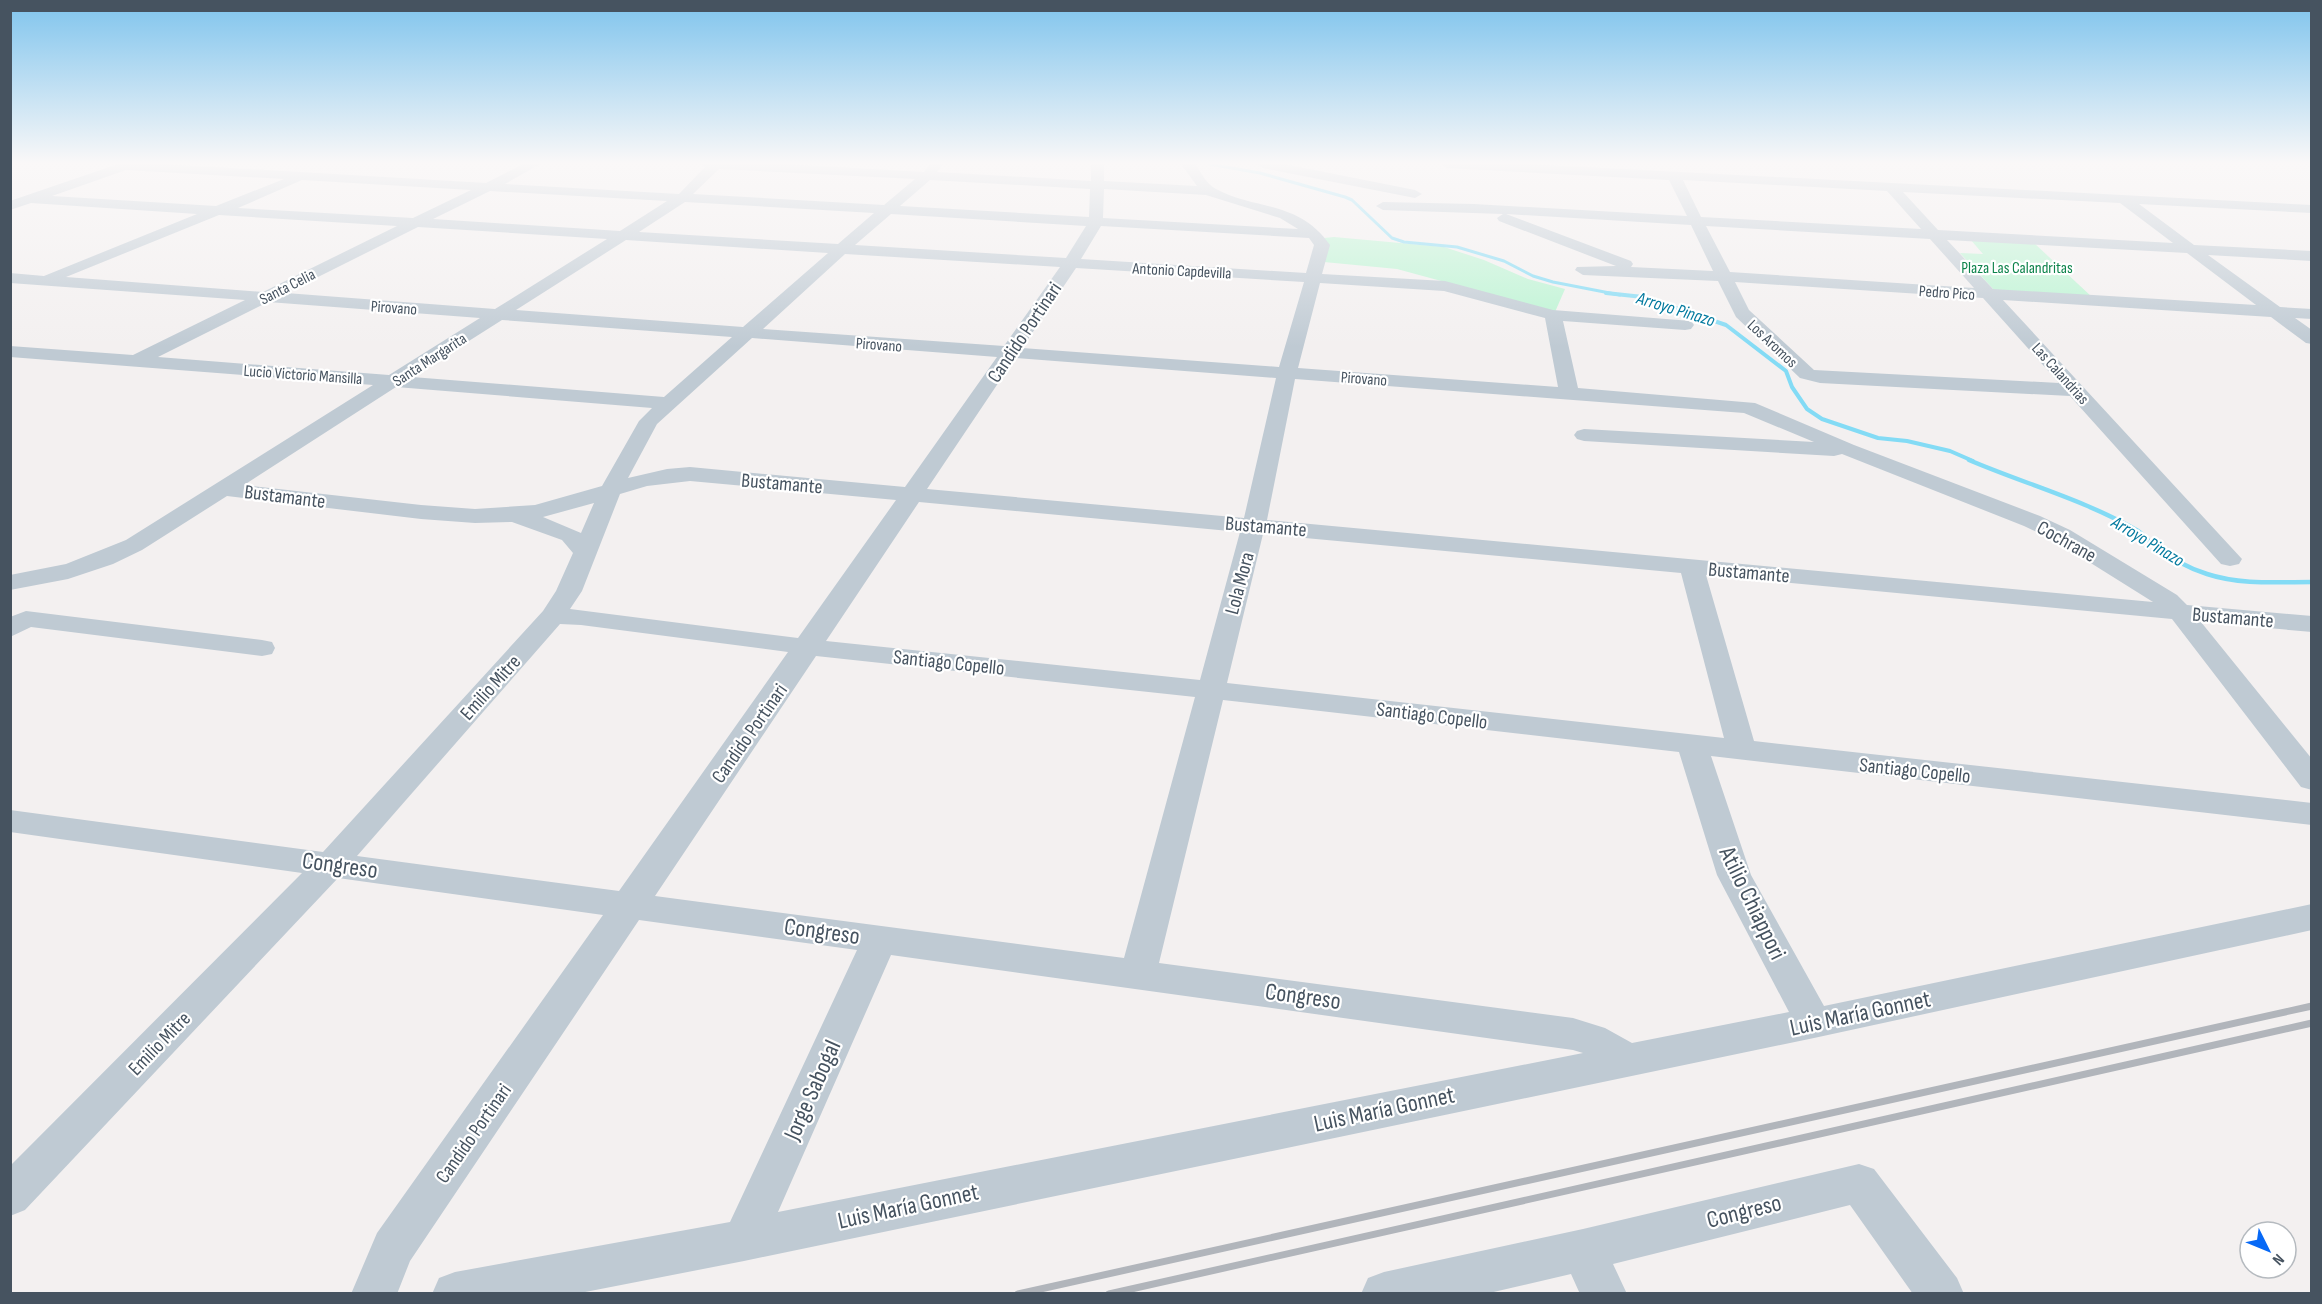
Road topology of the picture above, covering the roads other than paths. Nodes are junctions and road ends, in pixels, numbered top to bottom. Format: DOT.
graph roads {
  1 [pos="183,225"];
  2 [pos="410,225"];
  3 [pos="461,225"];
  4 [pos="638,225"];
  5 [pos="869,225"];
  6 [pos="1094,225"];
  7 [pos="1147,225"];
  8 [pos="1300,225"];
  9 [pos="1519,225"];
  10 [pos="1697,225"];
  11 [pos="1761,225"];
  12 [pos="1926,225"];
  13 [pos="2158,225"];
  14 [pos="1311,234"];
  15 [pos="622,235"];
  16 [pos="1935,235"];
  17 [pos="841,249"];
  18 [pos="2191,249"];
  19 [pos="2312,256"];
  20 [pos="1071,263"];
  21 [pos="1583,270"];
  22 [pos="1646,272"];
  23 [pos="1723,277"];
  24 [pos="10,278"];
  25 [pos="1313,278"];
  26 [pos="45,280"];
  27 [pos="10,294"];
  28 [pos="1989,295"];
  29 [pos="266,297"];
  30 [pos="2273,311"];
  31 [pos="2312,314"];
  32 [pos="498,315"];
  33 [pos="1553,315"];
  34 [pos="1685,325"];
  35 [pos="746,334"];
  36 [pos="2312,339"];
  37 [pos="10,351"];
  38 [pos="1009,352"];
  39 [pos="137,361"];
  40 [pos="1287,372"];
  41 [pos="394,381"];
  42 [pos="2077,390"];
  43 [pos="1569,393"];
  44 [pos="667,403"];
  45 [pos="1748,406"];
  46 [pos="1584,435"];
  47 [pos="634,446"];
  48 [pos="1847,449"];
  49 [pos="690,474"];
  50 [pos="225,489"];
  51 [pos="611,489"];
  52 [pos="910,495"];
  53 [pos="513,515"];
  54 [pos="1254,525"];
  55 [pos="584,551"];
  56 [pos="2230,560"];
  57 [pos="1690,566"];
  58 [pos="10,583"];
  59 [pos="2180,612"];
  60 [pos="553,616"];
  61 [pos="2312,624"];
  62 [pos="10,629"];
  63 [pos="808,647"];
  64 [pos="262,648"];
  65 [pos="1210,690"];
  66 [pos="1692,745"];
  67 [pos="1742,751"];
  68 [pos="2312,780"];
  69 [pos="2312,814"];
  70 [pos="10,821"];
  71 [pos="331,864"];
  72 [pos="630,905"];
  73 [pos="2312,917"];
  74 [pos="880,939"];
  75 [pos="1138,973"];
  76 [pos="1814,1023"];
  77 [pos="1627,1060"];
  78 [pos="10,1196"];
  79 [pos="744,1240"];
  80 [pos="1583,1250"];
  81 [pos="374,1293"];
  82 [pos="455,1293"];
  83 [pos="1384,1293"];
  84 [pos="1604,1293"];
  85 [pos="1941,1293"];
  1 -- 26 [label="street"];
  2 -- 29 [label="street, Santa Celia"];
  3 -- 15 [label="street, Antonio Capdevilla"];
  4 -- 15 [label="street, Santa Margarita"];
  5 -- 17 [label="street, Emilio Mitre"];
  6 -- 20 [label="street, Candido Portinari"];
  7 -- 14 [label="street"];
  8 -- 14 [label="street"];
  9 -- 22 [label="street"];
  10 -- 23 [label="street, Los Aromos"];
  11 -- 16 [label="street"];
  12 -- 16 [label="street, Las Calandrias"];
  13 -- 18 [label="street"];
  14 -- 25 [label="street, Lola Mora"];
  15 -- 17 [label="street, Antonio Capdevilla"];
  15 -- 32 [label="street, Santa Margarita"];
  16 -- 18 [label="street"];
  16 -- 28 [label="street, Las Calandrias"];
  17 -- 20 [label="street, Antonio Capdevilla"];
  17 -- 35 [label="street, Emilio Mitre"];
  18 -- 19 [label="street"];
  18 -- 30 [label="street"];
  20 -- 25 [label="street, Antonio Capdevilla"];
  20 -- 38 [label="street, Candido Portinari"];
  21 -- 22 [label="street, Pedro Pico"];
  22 -- 23 [label="street, Pedro Pico"];
  23 -- 28 [label="street, Pedro Pico"];
  23 -- 42 [label="street, Los Aromos"];
  24 -- 26 [label="street, Pirovano"];
  25 -- 33 [label="street, Antonio Capdevilla"];
  25 -- 40 [label="street, Lola Mora"];
  26 -- 27 [label="street"];
  26 -- 29 [label="street, Pirovano"];
  28 -- 30 [label="street, Pedro Pico"];
  28 -- 42 [label="street, Las Calandrias"];
  29 -- 32 [label="street, Pirovano"];
  29 -- 39 [label="street, Santa Celia"];
  30 -- 31 [label="street, Pedro Pico"];
  30 -- 36 [label="street"];
  32 -- 35 [label="street, Pirovano"];
  32 -- 41 [label="street, Santa Margarita"];
  33 -- 34 [label="street, Antonio Capdevilla"];
  33 -- 43 [label="street"];
  35 -- 38 [label="street, Pirovano"];
  35 -- 44 [label="street, Emilio Mitre"];
  37 -- 39 [label="street, Lucio Victorio Mansilla"];
  38 -- 40 [label="street, Pirovano"];
  38 -- 52 [label="street, Candido Portinari"];
  39 -- 41 [label="street, Lucio Victorio Mansilla"];
  40 -- 43 [label="street, Pirovano"];
  40 -- 54 [label="street, Lola Mora"];
  41 -- 44 [label="street, Lucio Victorio Mansilla"];
  41 -- 50 [label="street, Santa Margarita"];
  42 -- 56 [label="street, Las Calandrias"];
  43 -- 45 [label="street, Pirovano"];
  44 -- 47 [label="street, Emilio Mitre"];
  45 -- 48 [label="street, Cochrane"];
  46 -- 48 [label="street"];
  47 -- 49 [label="street"];
  47 -- 51 [label="street, Emilio Mitre"];
  48 -- 59 [label="street, Cochrane"];
  49 -- 51 [label="street, Bustamante"];
  49 -- 52 [label="street, Bustamante"];
  50 -- 53 [label="street, Bustamante"];
  50 -- 58 [label="street, Santa Margarita"];
  51 -- 53 [label="street, Bustamante"];
  51 -- 55 [label="street, Emilio Mitre"];
  52 -- 54 [label="street, Bustamante"];
  52 -- 63 [label="street, Candido Portinari"];
  53 -- 55 [label="street"];
  54 -- 57 [label="street, Bustamante"];
  54 -- 65 [label="street, Lola Mora"];
  55 -- 60 [label="street, Emilio Mitre"];
  57 -- 59 [label="street, Bustamante"];
  57 -- 67 [label="street"];
  59 -- 61 [label="street, Bustamante"];
  59 -- 68 [label="street, Cochrane"];
  60 -- 63 [label="street, Santiago Copello"];
  60 -- 71 [label="street, Emilio Mitre"];
  62 -- 64 [label="street"];
  63 -- 65 [label="street, Santiago Copello"];
  63 -- 72 [label="street, Candido Portinari"];
  65 -- 66 [label="street, Santiago Copello"];
  65 -- 75 [label="street, Lola Mora"];
  66 -- 67 [label="street, Santiago Copello"];
  66 -- 76 [label="street, Atilio Chiappori"];
  67 -- 69 [label="street, Santiago Copello"];
  70 -- 71 [label="street, Congreso"];
  71 -- 72 [label="street, Congreso"];
  71 -- 78 [label="street, Emilio Mitre"];
  72 -- 74 [label="street, Congreso"];
  72 -- 81 [label="street, Candido Portinari"];
  73 -- 76 [label="street, Luis María Gonnet"];
  74 -- 75 [label="street, Congreso"];
  74 -- 79 [label="street, Jorge Sabogal"];
  75 -- 77 [label="street, Congreso"];
  76 -- 77 [label="street, Luis María Gonnet"];
  77 -- 79 [label="street, Luis María Gonnet"];
  79 -- 82 [label="street, Luis María Gonnet"];
  80 -- 83 [label="street, Congreso"];
  80 -- 84 [label="street"];
  80 -- 85 [label="street, Congreso"];
}
